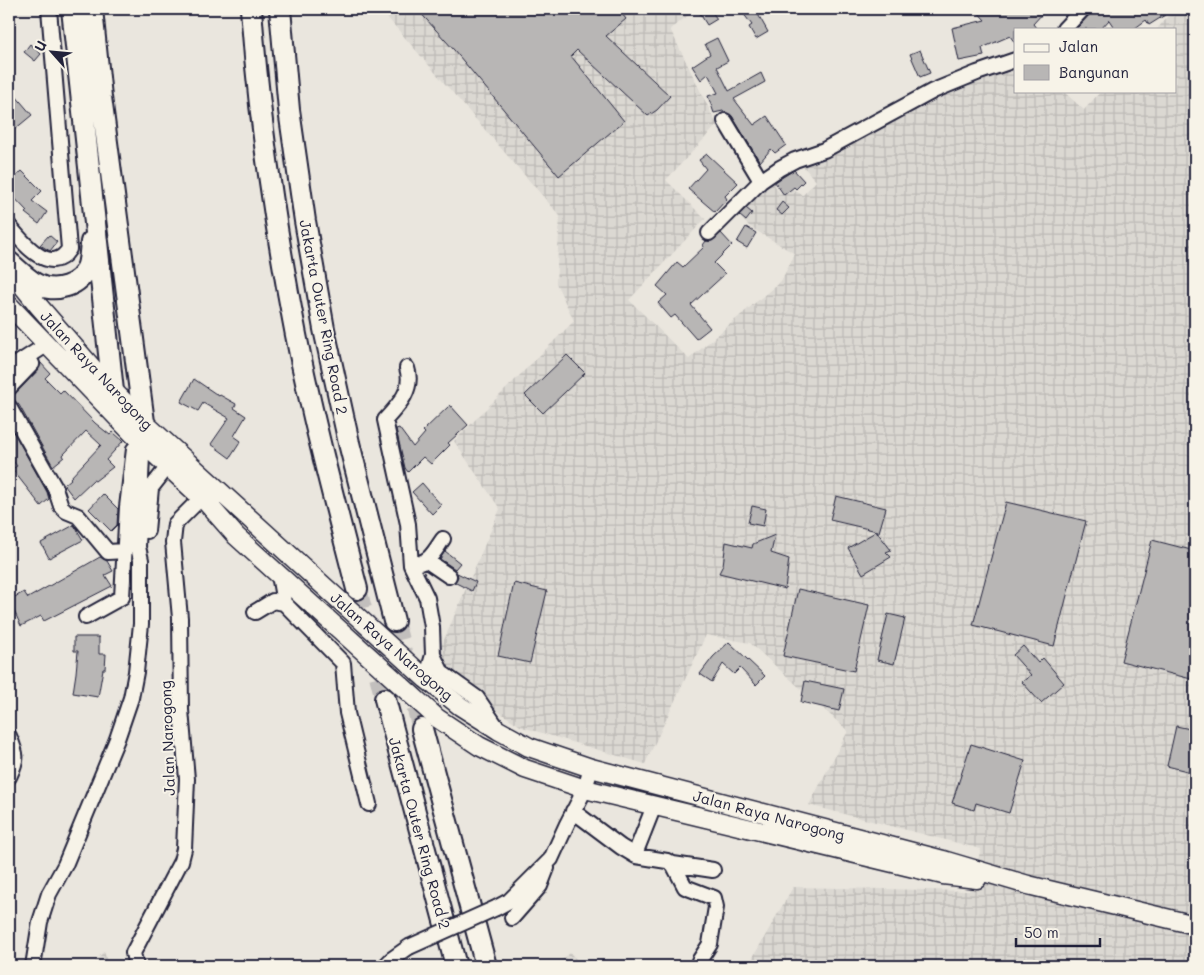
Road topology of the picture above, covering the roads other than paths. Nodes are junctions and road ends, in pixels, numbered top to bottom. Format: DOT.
graph roads {
  1 [pos="49,9"];
  2 [pos="72,9"];
  3 [pos="92,9"];
  4 [pos="251,9"];
  5 [pos="1083,9"];
  6 [pos="280,10"];
  7 [pos="1065,28"];
  8 [pos="1014,60"];
  9 [pos="725,121"];
  10 [pos="761,181"];
  11 [pos="94,219"];
  12 [pos="9,226"];
  13 [pos="709,233"];
  14 [pos="9,262"];
  15 [pos="9,269"];
  16 [pos="14,311"];
  17 [pos="34,353"];
  18 [pos="407,368"];
  19 [pos="9,369"];
  20 [pos="9,388"];
  21 [pos="107,397"];
  22 [pos="9,407"];
  23 [pos="138,440"];
  24 [pos="162,474"];
  25 [pos="195,504"];
  26 [pos="236,536"];
  27 [pos="443,539"];
  28 [pos="124,552"];
  29 [pos="141,560"];
  30 [pos="427,561"];
  31 [pos="411,565"];
  32 [pos="279,575"];
  33 [pos="449,576"];
  34 [pos="357,589"];
  35 [pos="284,603"];
  36 [pos="255,612"];
  37 [pos="86,617"];
  38 [pos="394,621"];
  39 [pos="433,655"];
  40 [pos="426,679"];
  41 [pos="385,699"];
  42 [pos="422,729"];
  43 [pos="498,730"];
  44 [pos="9,736"];
  45 [pos="591,768"];
  46 [pos="9,777"];
  47 [pos="585,789"];
  48 [pos="369,804"];
  49 [pos="654,806"];
  50 [pos="573,811"];
  51 [pos="635,854"];
  52 [pos="551,859"];
  53 [pos="673,864"];
  54 [pos="712,870"];
  55 [pos="1028,885"];
  56 [pos="512,918"];
  57 [pos="1195,925"];
  58 [pos="699,961"];
  59 [pos="33,966"];
  60 [pos="136,966"];
  61 [pos="385,966"];
  62 [pos="456,966"];
  63 [pos="486,966"];
  1 -- 12 [label="street"];
  2 -- 11 [label="highway"];
  3 -- 23 [label="highway"];
  4 -- 34 [label="highway, Jakarta Outer Ring Road 2"];
  5 -- 7 [label="street"];
  6 -- 38 [label="highway, Jakarta Outer Ring Road 2"];
  8 -- 10 [label="street"];
  9 -- 10 [label="street"];
  10 -- 13 [label="street"];
  11 -- 14 [label="highway"];
  11 -- 21 [label="highway"];
  15 -- 21 [label="main road, Jalan Raya Narogong"];
  16 -- 17 [label="main road"];
  16 -- 21 [label="main road, Jalan Raya Narogong"];
  17 -- 19 [label="street"];
  17 -- 20 [label="street"];
  17 -- 23 [label="main road"];
  18 -- 31 [label="street"];
  21 -- 23 [label="main road, Jalan Raya Narogong"];
  22 -- 28 [label="street"];
  23 -- 24 [label="main road"];
  23 -- 26 [label="main road, Jalan Raya Narogong"];
  23 -- 28 [label="street"];
  23 -- 29 [label="street"];
  23 -- 40 [label="main road, Jalan Raya Narogong"];
  24 -- 25 [label="main road"];
  24 -- 29 [label="street"];
  25 -- 26 [label="main road"];
  25 -- 60 [label="street, Jalan Narogong"];
  26 -- 32 [label="main road, Jalan Raya Narogong"];
  27 -- 30 [label="street"];
  28 -- 37 [label="street"];
  29 -- 59 [label="street"];
  30 -- 31 [label="street"];
  30 -- 33 [label="street"];
  31 -- 39 [label="street"];
  32 -- 35 [label="street"];
  32 -- 47 [label="main road, Jalan Raya Narogong"];
  35 -- 36 [label="street"];
  35 -- 48 [label="street"];
  39 -- 40 [label="street"];
  39 -- 43 [label="street"];
  40 -- 43 [label="main road, Jalan Raya Narogong"];
  41 -- 62 [label="highway, Jakarta Outer Ring Road 2"];
  42 -- 63 [label="highway, Jakarta Outer Ring Road 2"];
  43 -- 45 [label="main road, Jalan Raya Narogong"];
  44 -- 46 [label="street"];
  45 -- 47 [label="street"];
  45 -- 55 [label="main road, Jalan Raya Narogong"];
  47 -- 49 [label="main road, Jalan Raya Narogong"];
  47 -- 50 [label="street"];
  49 -- 51 [label="street"];
  49 -- 55 [label="main road, Jalan Raya Narogong"];
  50 -- 51 [label="street"];
  50 -- 52 [label="street"];
  51 -- 53 [label="street"];
  52 -- 56 [label="street"];
  52 -- 61 [label="street, bridge"];
  53 -- 54 [label="street"];
  53 -- 58 [label="street"];
  55 -- 57 [label="main road, Jalan Raya Narogong"];
}
